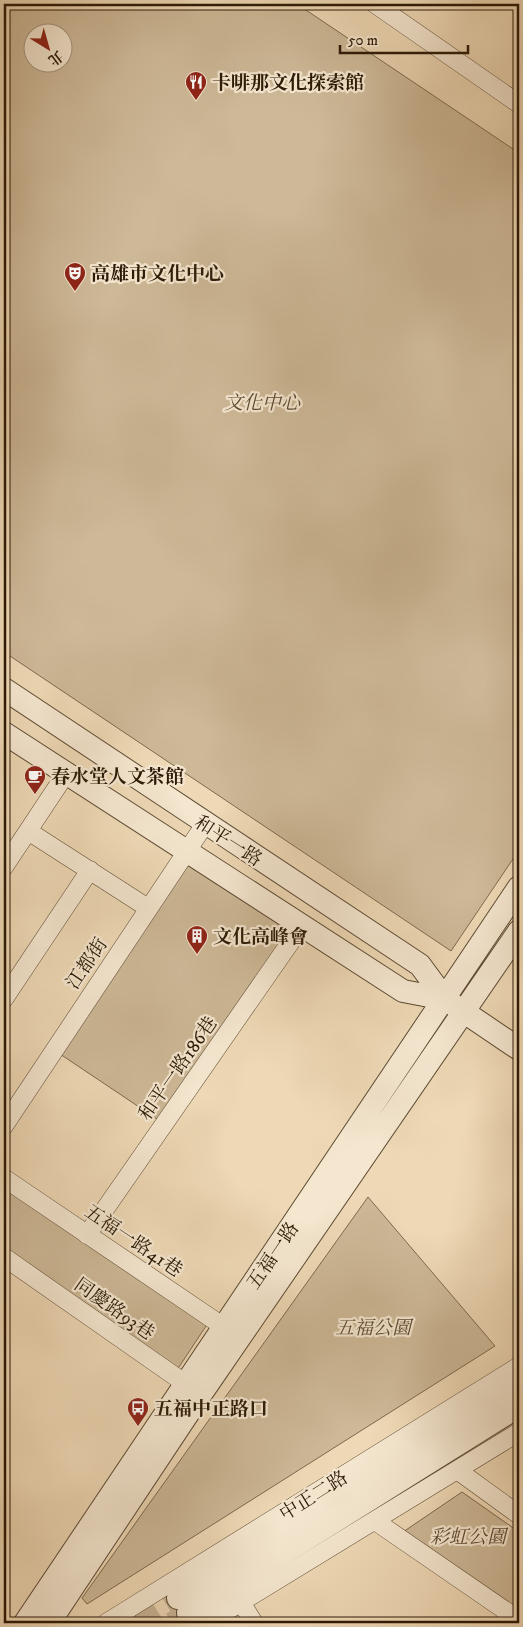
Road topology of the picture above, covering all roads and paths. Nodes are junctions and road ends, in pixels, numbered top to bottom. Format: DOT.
graph roads {
  1 [pos="387,7"];
  2 [pos="519,104"];
  3 [pos="4,689"];
  4 [pos="4,733"];
  5 [pos="66,772"];
  6 [pos="205,824"];
  7 [pos="28,831"];
  8 [pos="186,851"];
  9 [pos="4,867"];
  10 [pos="90,870"];
  11 [pos="519,887"];
  12 [pos="148,908"];
  13 [pos="301,927"];
  14 [pos="519,931"];
  15 [pos="4,998"];
  16 [pos="445,999"];
  17 [pos="464,1012"];
  18 [pos="519,1049"];
  19 [pos="4,1126"];
  20 [pos="4,1178"];
  21 [pos="87,1235"];
  22 [pos="5,1260"];
  23 [pos="232,1332"];
  24 [pos="519,1366"];
  25 [pos="519,1380"];
  26 [pos="193,1389"];
  27 [pos="519,1406"];
  28 [pos="519,1432"];
  29 [pos="457,1470"];
  30 [pos="519,1515"];
  31 [pos="375,1521"];
  32 [pos="241,1602"];
  33 [pos="191,1612"];
  34 [pos="519,1620"];
  35 [pos="25,1623"];
  36 [pos="49,1623"];
  37 [pos="106,1623"];
  38 [pos="254,1623"];
  1 -- 2 [label="street"];
  3 -- 6 [label="street, 和平一路"];
  4 -- 5 [label="street, 和平一路"];
  5 -- 7 [label="street"];
  5 -- 8 [label="street, 和平一路"];
  6 -- 8 [label="street, 江都街"];
  6 -- 16 [label="street, 和平一路"];
  7 -- 9 [label="street"];
  7 -- 10 [label="street"];
  8 -- 12 [label="street, 江都街"];
  8 -- 13 [label="street, 和平一路"];
  10 -- 12 [label="street"];
  10 -- 15 [label="street"];
  11 -- 16 [label="street, 五福一路"];
  12 -- 19 [label="street, 江都街"];
  13 -- 16 [label="street, 和平一路"];
  13 -- 21 [label="street, 和平一路186巷"];
  14 -- 17 [label="street, 五福一路"];
  16 -- 17 [label="street, 和平一路"];
  16 -- 23 [label="street, 五福一路"];
  17 -- 18 [label="street, 和平一路"];
  17 -- 23 [label="street, 五福一路"];
  20 -- 21 [label="street, 五福一路41巷"];
  21 -- 23 [label="street, 五福一路41巷"];
  22 -- 26 [label="street, 同慶路93巷"];
  23 -- 26 [label="street, 五福一路"];
  24 -- 37 [label="street, 中正二路"];
  25 -- 33 [label="street, 中正二路"];
  26 -- 35 [label="street, 五福一路"];
  26 -- 36 [label="street, 五福一路"];
  27 -- 33 [label="street, 中正二路"];
  28 -- 29 [label="street"];
  29 -- 30 [label="street"];
  29 -- 31 [label="street"];
  31 -- 32 [label="street"];
  31 -- 34 [label="street"];
  32 -- 33 [label="street"];
  32 -- 38 [label="street"];
}
